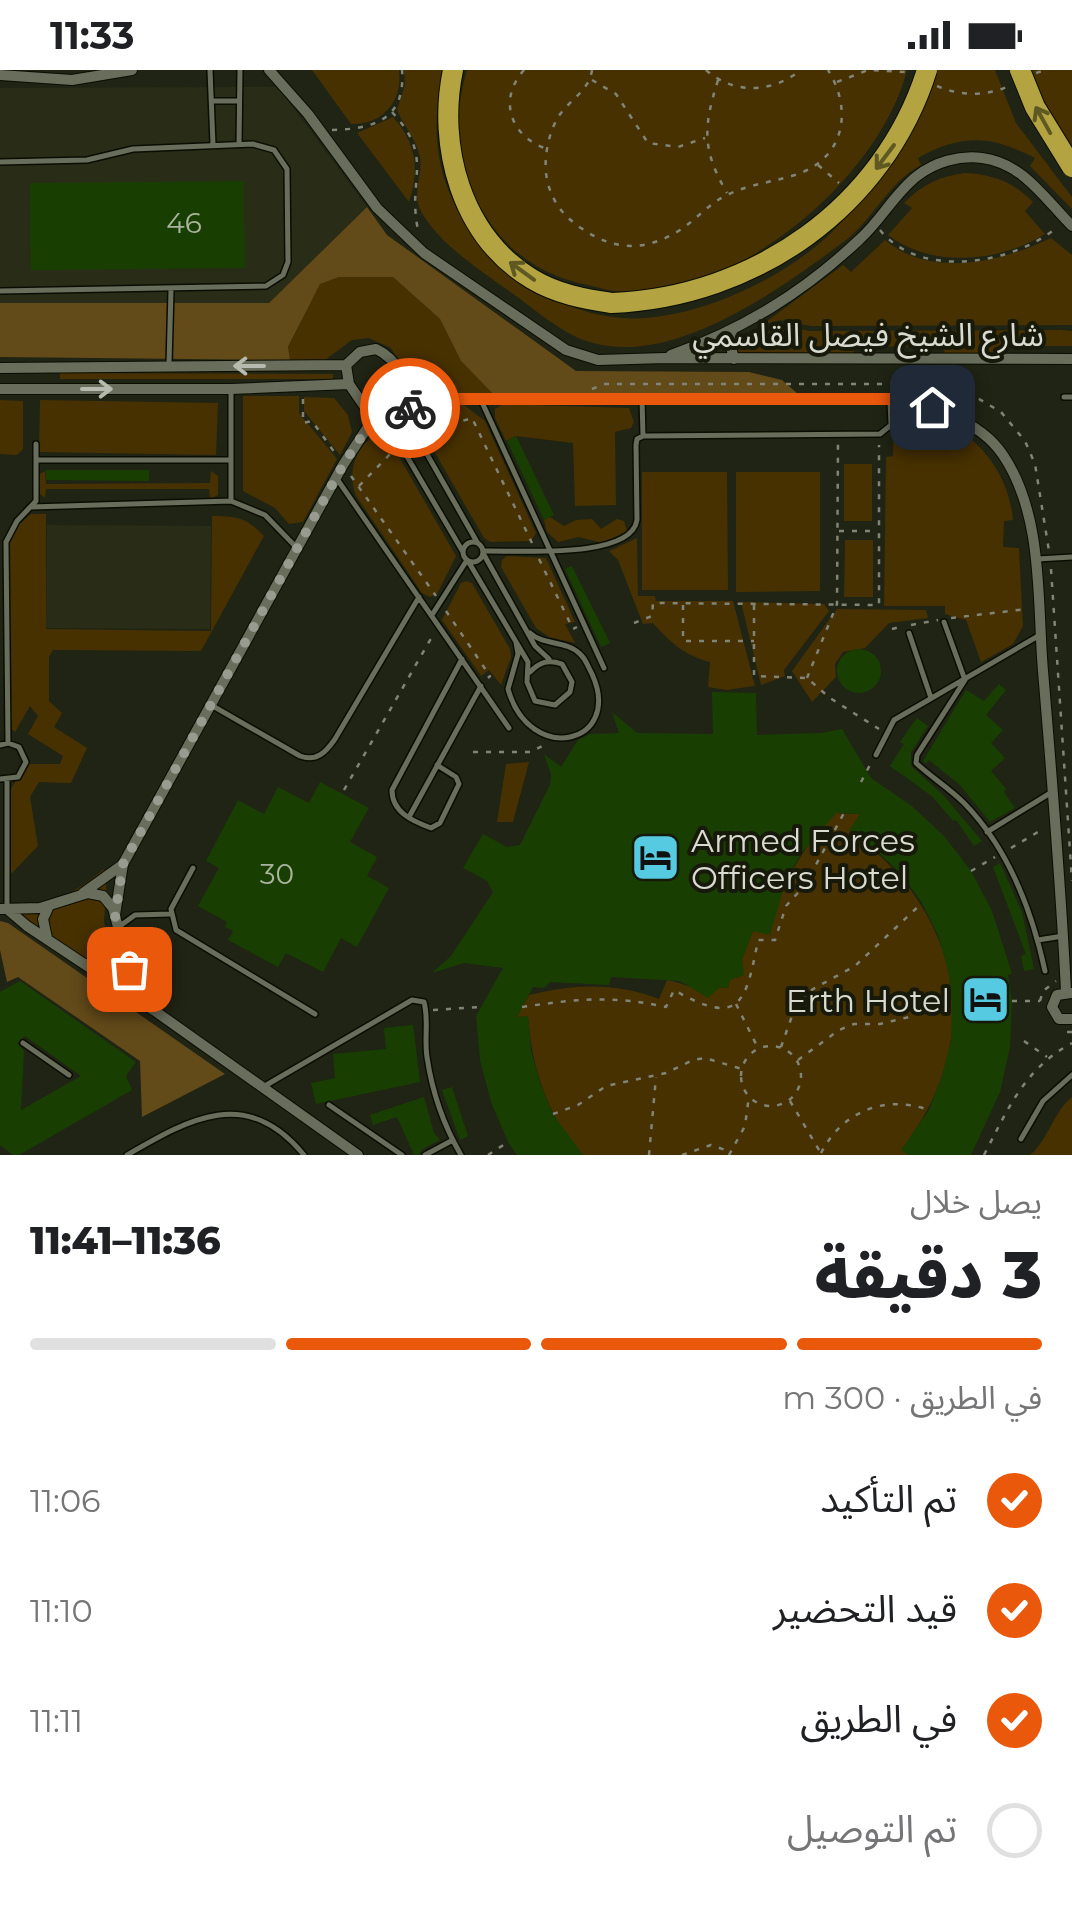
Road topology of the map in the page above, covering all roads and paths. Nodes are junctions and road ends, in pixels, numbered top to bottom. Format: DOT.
graph roads {
  1 [pos="132,70"];
  2 [pos="210,70"];
  3 [pos="240,70"];
  4 [pos="270,70"];
  5 [pos="402,70"];
  6 [pos="453,70"];
  7 [pos="524,70"];
  8 [pos="592,70"];
  9 [pos="706,70"];
  10 [pos="801,70"];
  11 [pos="828,70"];
  12 [pos="1046,70"];
  13 [pos="903,71"];
  14 [pos="1026,72"];
  15 [pos="0,75"];
  16 [pos="930,77"];
  17 [pos="590,79"];
  18 [pos="718,80"];
  19 [pos="836,82"];
  20 [pos="1002,89"];
  21 [pos="212,102"];
  22 [pos="239,102"];
  23 [pos="392,112"];
  24 [pos="320,131"];
  25 [pos="705,138"];
  26 [pos="213,144"];
  27 [pos="239,144"];
  28 [pos="547,150"];
  29 [pos="0,162"];
  30 [pos="817,164"];
  31 [pos="1072,167"];
  32 [pos="838,183"];
  33 [pos="727,194"];
  34 [pos="1069,223"];
  35 [pos="887,238"];
  36 [pos="426,255"];
  37 [pos="171,289"];
  38 [pos="0,291"];
  39 [pos="732,332"];
  40 [pos="664,358"];
  41 [pos="734,359"];
  42 [pos="1072,360"];
  43 [pos="346,365"];
  44 [pos="169,367"];
  45 [pos="0,368"];
  46 [pos="349,384"];
  47 [pos="303,387"];
  48 [pos="230,389"];
  49 [pos="0,390"];
  50 [pos="589,394"];
  51 [pos="890,399"];
  52 [pos="481,400"];
  53 [pos="642,400"];
  54 [pos="412,402"];
  55 [pos="375,421"];
  56 [pos="880,434"];
  57 [pos="838,435"];
  58 [pos="643,436"];
  59 [pos="36,444"];
  60 [pos="36,460"];
  61 [pos="231,460"];
  62 [pos="343,465"];
  63 [pos="337,478"];
  64 [pos="231,501"];
  65 [pos="31,507"];
  66 [pos="838,530"];
  67 [pos="878,532"];
  68 [pos="477,542"];
  69 [pos="297,548"];
  70 [pos="550,550"];
  71 [pos="463,552"];
  72 [pos="483,552"];
  73 [pos="1072,557"];
  74 [pos="1050,558"];
  75 [pos="1034,560"];
  76 [pos="468,561"];
  77 [pos="419,597"];
  78 [pos="440,602"];
  79 [pos="683,603"];
  80 [pos="754,604"];
  81 [pos="838,604"];
  82 [pos="1038,608"];
  83 [pos="432,616"];
  84 [pos="944,622"];
  85 [pos="634,623"];
  86 [pos="438,625"];
  87 [pos="892,628"];
  88 [pos="530,633"];
  89 [pos="909,633"];
  90 [pos="1040,635"];
  91 [pos="754,640"];
  92 [pos="516,642"];
  93 [pos="462,659"];
  94 [pos="552,661"];
  95 [pos="604,668"];
  96 [pos="530,672"];
  97 [pos="807,678"];
  98 [pos="965,680"];
  99 [pos="483,683"];
  100 [pos="931,698"];
  101 [pos="211,705"];
  102 [pos="509,728"];
  103 [pos="887,734"];
  104 [pos="554,738"];
  105 [pos="8,744"];
  106 [pos="0,745"];
  107 [pos="472,752"];
  108 [pos="876,755"];
  109 [pos="437,766"];
  110 [pos="4,780"];
  111 [pos="861,782"];
  112 [pos="344,790"];
  113 [pos="1053,792"];
  114 [pos="844,814"];
  115 [pos="409,817"];
  116 [pos="1056,822"];
  117 [pos="987,832"];
  118 [pos="1000,854"];
  119 [pos="123,864"];
  120 [pos="192,868"];
  121 [pos="970,871"];
  122 [pos="1072,882"];
  123 [pos="80,895"];
  124 [pos="117,895"];
  125 [pos="922,903"];
  126 [pos="49,906"];
  127 [pos="4,909"];
  128 [pos="170,914"];
  129 [pos="136,915"];
  130 [pos="115,916"];
  131 [pos="118,928"];
  132 [pos="1063,936"];
  133 [pos="48,940"];
  134 [pos="1038,940"];
  135 [pos="122,945"];
  136 [pos="86,964"];
  137 [pos="1045,971"];
  138 [pos="1069,993"];
  139 [pos="1012,1001"];
  140 [pos="1053,1001"];
  141 [pos="736,1002"];
  142 [pos="952,1005"];
  143 [pos="480,1007"];
  144 [pos="522,1007"];
  145 [pos="155,1011"];
  146 [pos="426,1011"];
  147 [pos="315,1014"];
  148 [pos="1072,1019"];
  149 [pos="1024,1041"];
  150 [pos="23,1043"];
  151 [pos="1072,1043"];
  152 [pos="759,1048"];
  153 [pos="781,1048"];
  154 [pos="1048,1058"];
  155 [pos="797,1060"];
  156 [pos="742,1069"];
  157 [pos="68,1075"];
  158 [pos="656,1075"];
  159 [pos="1072,1075"];
  160 [pos="260,1088"];
  161 [pos="749,1096"];
  162 [pos="789,1100"];
  163 [pos="329,1104"];
  164 [pos="928,1110"];
  165 [pos="553,1114"];
  166 [pos="982,1135"];
  167 [pos="992,1139"];
  168 [pos="1021,1139"];
  169 [pos="453,1140"];
  170 [pos="508,1142"];
  171 [pos="730,1154"];
  172 [pos="821,1154"];
  173 [pos="127,1155"];
  174 [pos="304,1155"];
  175 [pos="358,1155"];
  176 [pos="402,1155"];
  177 [pos="424,1155"];
  178 [pos="461,1155"];
  179 [pos="488,1155"];
  180 [pos="649,1155"];
  181 [pos="682,1155"];
  182 [pos="984,1155"];
  1 -- 15 [label="street"];
  2 -- 21 [label="lane"];
  3 -- 22 [label="lane"];
  4 -- 24 [label="street, شارع الشيخ فيصل القاسمي"];
  5 -- 23 [label="path"];
  16 -- 6 [label="highway, one-way, bridge"];
  7 -- 28 [label="path"];
  8 -- 17 [label="path"];
  9 -- 18 [label="path"];
  10 -- 18 [label="path"];
  11 -- 19 [label="path"];
  12 -- 14 [label="path"];
  13 -- 19 [label="path"];
  31 -- 14 [label="highway, one-way, bridge"];
  16 -- 20 [label="path"];
  17 -- 25 [label="path"];
  17 -- 28 [label="path"];
  18 -- 25 [label="path"];
  19 -- 30 [label="path"];
  21 -- 22 [label="lane"];
  21 -- 26 [label="lane"];
  22 -- 27 [label="lane"];
  23 -- 24 [label="path"];
  23 -- 36 [label="path"];
  24 -- 36 [label="street, شارع الشيخ فيصل القاسمي"];
  25 -- 33 [label="path"];
  26 -- 27 [label="lane"];
  26 -- 29 [label="lane"];
  27 -- 37 [label="lane"];
  28 -- 33 [label="path"];
  30 -- 32 [label="path"];
  30 -- 33 [label="path"];
  34 -- 35 [label="path"];
  34 -- 39 [label="street, شارع الشيخ فيصل القاسمي"];
  36 -- 40 [label="street, شارع الشيخ فيصل القاسمي"];
  37 -- 38 [label="lane"];
  37 -- 44 [label="lane"];
  39 -- 40 [label="street, شارع الشيخ فيصل القاسمي"];
  39 -- 41 [label="street"];
  40 -- 41 [label="street, شارع الشيخ فيصل القاسمي"];
  41 -- 42 [label="street, شارع الشيخ فيصل القاسمي"];
  43 -- 44 [label="street, one-way"];
  43 -- 46 [label="street"];
  43 -- 54 [label="street"];
  44 -- 45 [label="street"];
  46 -- 47 [label="street"];
  46 -- 55 [label="street"];
  47 -- 48 [label="street"];
  47 -- 62 [label="path"];
  49 -- 48 [label="street, one-way"];
  48 -- 61 [label="lane"];
  50 -- 74 [label="path"];
  51 -- 53 [label="street"];
  51 -- 56 [label="lane"];
  51 -- 75 [label="street"];
  52 -- 53 [label="street"];
  52 -- 54 [label="street"];
  52 -- 70 [label="lane"];
  53 -- 58 [label="lane"];
  54 -- 55 [label="street"];
  54 -- 68 [label="lane"];
  55 -- 62 [label="street"];
  55 -- 71 [label="lane"];
  56 -- 57 [label="lane"];
  56 -- 67 [label="path"];
  57 -- 58 [label="lane"];
  57 -- 66 [label="path"];
  58 -- 70 [label="lane"];
  59 -- 60 [label="lane"];
  60 -- 61 [label="lane"];
  60 -- 65 [label="lane"];
  61 -- 64 [label="lane"];
  62 -- 63 [label="street"];
  62 -- 78 [label="path"];
  63 -- 69 [label="street"];
  63 -- 77 [label="lane"];
  64 -- 65 [label="lane"];
  64 -- 69 [label="lane"];
  65 -- 105 [label="lane"];
  66 -- 67 [label="path"];
  66 -- 81 [label="path"];
  67 -- 81 [label="path"];
  68 -- 71 [label="lane"];
  68 -- 72 [label="lane"];
  69 -- 101 [label="street"];
  70 -- 72 [label="lane"];
  70 -- 95 [label="lane"];
  71 -- 76 [label="lane"];
  72 -- 76 [label="lane"];
  72 -- 88 [label="lane"];
  73 -- 74 [label="lane"];
  74 -- 75 [label="lane"];
  74 -- 122 [label="path"];
  75 -- 82 [label="street"];
  76 -- 78 [label="lane"];
  76 -- 92 [label="lane"];
  77 -- 83 [label="lane"];
  77 -- 101 [label="lane"];
  78 -- 83 [label="lane"];
  78 -- 99 [label="path"];
  79 -- 80 [label="path"];
  79 -- 85 [label="path"];
  79 -- 91 [label="path"];
  80 -- 81 [label="path"];
  80 -- 91 [label="path"];
  81 -- 97 [label="path"];
  82 -- 87 [label="path"];
  82 -- 90 [label="street"];
  83 -- 86 [label="lane"];
  84 -- 98 [label="lane"];
  86 -- 93 [label="lane"];
  86 -- 112 [label="path"];
  88 -- 94 [label="lane"];
  88 -- 104 [label="lane"];
  89 -- 100 [label="lane"];
  90 -- 98 [label="lane"];
  90 -- 113 [label="street"];
  91 -- 97 [label="path"];
  92 -- 96 [label="lane"];
  92 -- 104 [label="lane"];
  93 -- 99 [label="lane"];
  93 -- 115 [label="lane"];
  94 -- 96 [label="lane"];
  94 -- 96 [label="lane"];
  97 -- 103 [label="path"];
  98 -- 100 [label="lane"];
  98 -- 117 [label="lane"];
  99 -- 102 [label="lane"];
  99 -- 109 [label="lane"];
  100 -- 103 [label="lane"];
  101 -- 119 [label="street"];
  103 -- 108 [label="lane"];
  104 -- 107 [label="path"];
  105 -- 106 [label="lane"];
  105 -- 110 [label="lane"];
  108 -- 111 [label="path"];
  109 -- 115 [label="lane"];
  109 -- 115 [label="lane"];
  110 -- 127 [label="lane"];
  113 -- 116 [label="street"];
  113 -- 117 [label="lane"];
  114 -- 141 [label="path"];
  116 -- 118 [label="path"];
  116 -- 132 [label="street"];
  117 -- 118 [label="lane"];
  118 -- 121 [label="path"];
  118 -- 134 [label="lane"];
  119 -- 123 [label="street"];
  119 -- 124 [label="street"];
  120 -- 128 [label="lane"];
  123 -- 126 [label="street"];
  123 -- 130 [label="street"];
  124 -- 129 [label="lane"];
  124 -- 130 [label="street"];
  125 -- 153 [label="path"];
  126 -- 127 [label="street"];
  126 -- 133 [label="street"];
  127 -- 133 [label="street"];
  128 -- 129 [label="lane"];
  128 -- 147 [label="lane"];
  129 -- 131 [label="lane"];
  130 -- 131 [label="street"];
  131 -- 135 [label="street"];
  132 -- 134 [label="lane"];
  132 -- 138 [label="street"];
  133 -- 136 [label="street"];
  134 -- 137 [label="lane"];
  135 -- 136 [label="street"];
  135 -- 145 [label="street"];
  136 -- 145 [label="street"];
  138 -- 140 [label="street"];
  139 -- 140 [label="path"];
  140 -- 148 [label="street"];
  141 -- 144 [label="path"];
  141 -- 152 [label="path"];
  142 -- 155 [label="path"];
  143 -- 146 [label="path"];
  145 -- 160 [label="street"];
  146 -- 160 [label="lane"];
  146 -- 169 [label="lane"];
  149 -- 154 [label="path"];
  150 -- 157 [label="lane"];
  151 -- 154 [label="path"];
  152 -- 153 [label="path"];
  152 -- 156 [label="path"];
  153 -- 155 [label="path"];
  154 -- 167 [label="path"];
  155 -- 162 [label="path"];
  156 -- 158 [label="path"];
  156 -- 161 [label="path"];
  158 -- 165 [label="path"];
  158 -- 180 [label="path"];
  159 -- 168 [label="lane"];
  160 -- 175 [label="street"];
  161 -- 162 [label="path"];
  161 -- 171 [label="path"];
  162 -- 172 [label="path"];
  163 -- 176 [label="lane"];
  164 -- 172 [label="path"];
  166 -- 167 [label="path"];
  167 -- 182 [label="path"];
  169 -- 177 [label="lane"];
  169 -- 178 [label="lane"];
  170 -- 179 [label="path"];
  171 -- 181 [label="path"];
  173 -- 174 [label="lane"];
}
